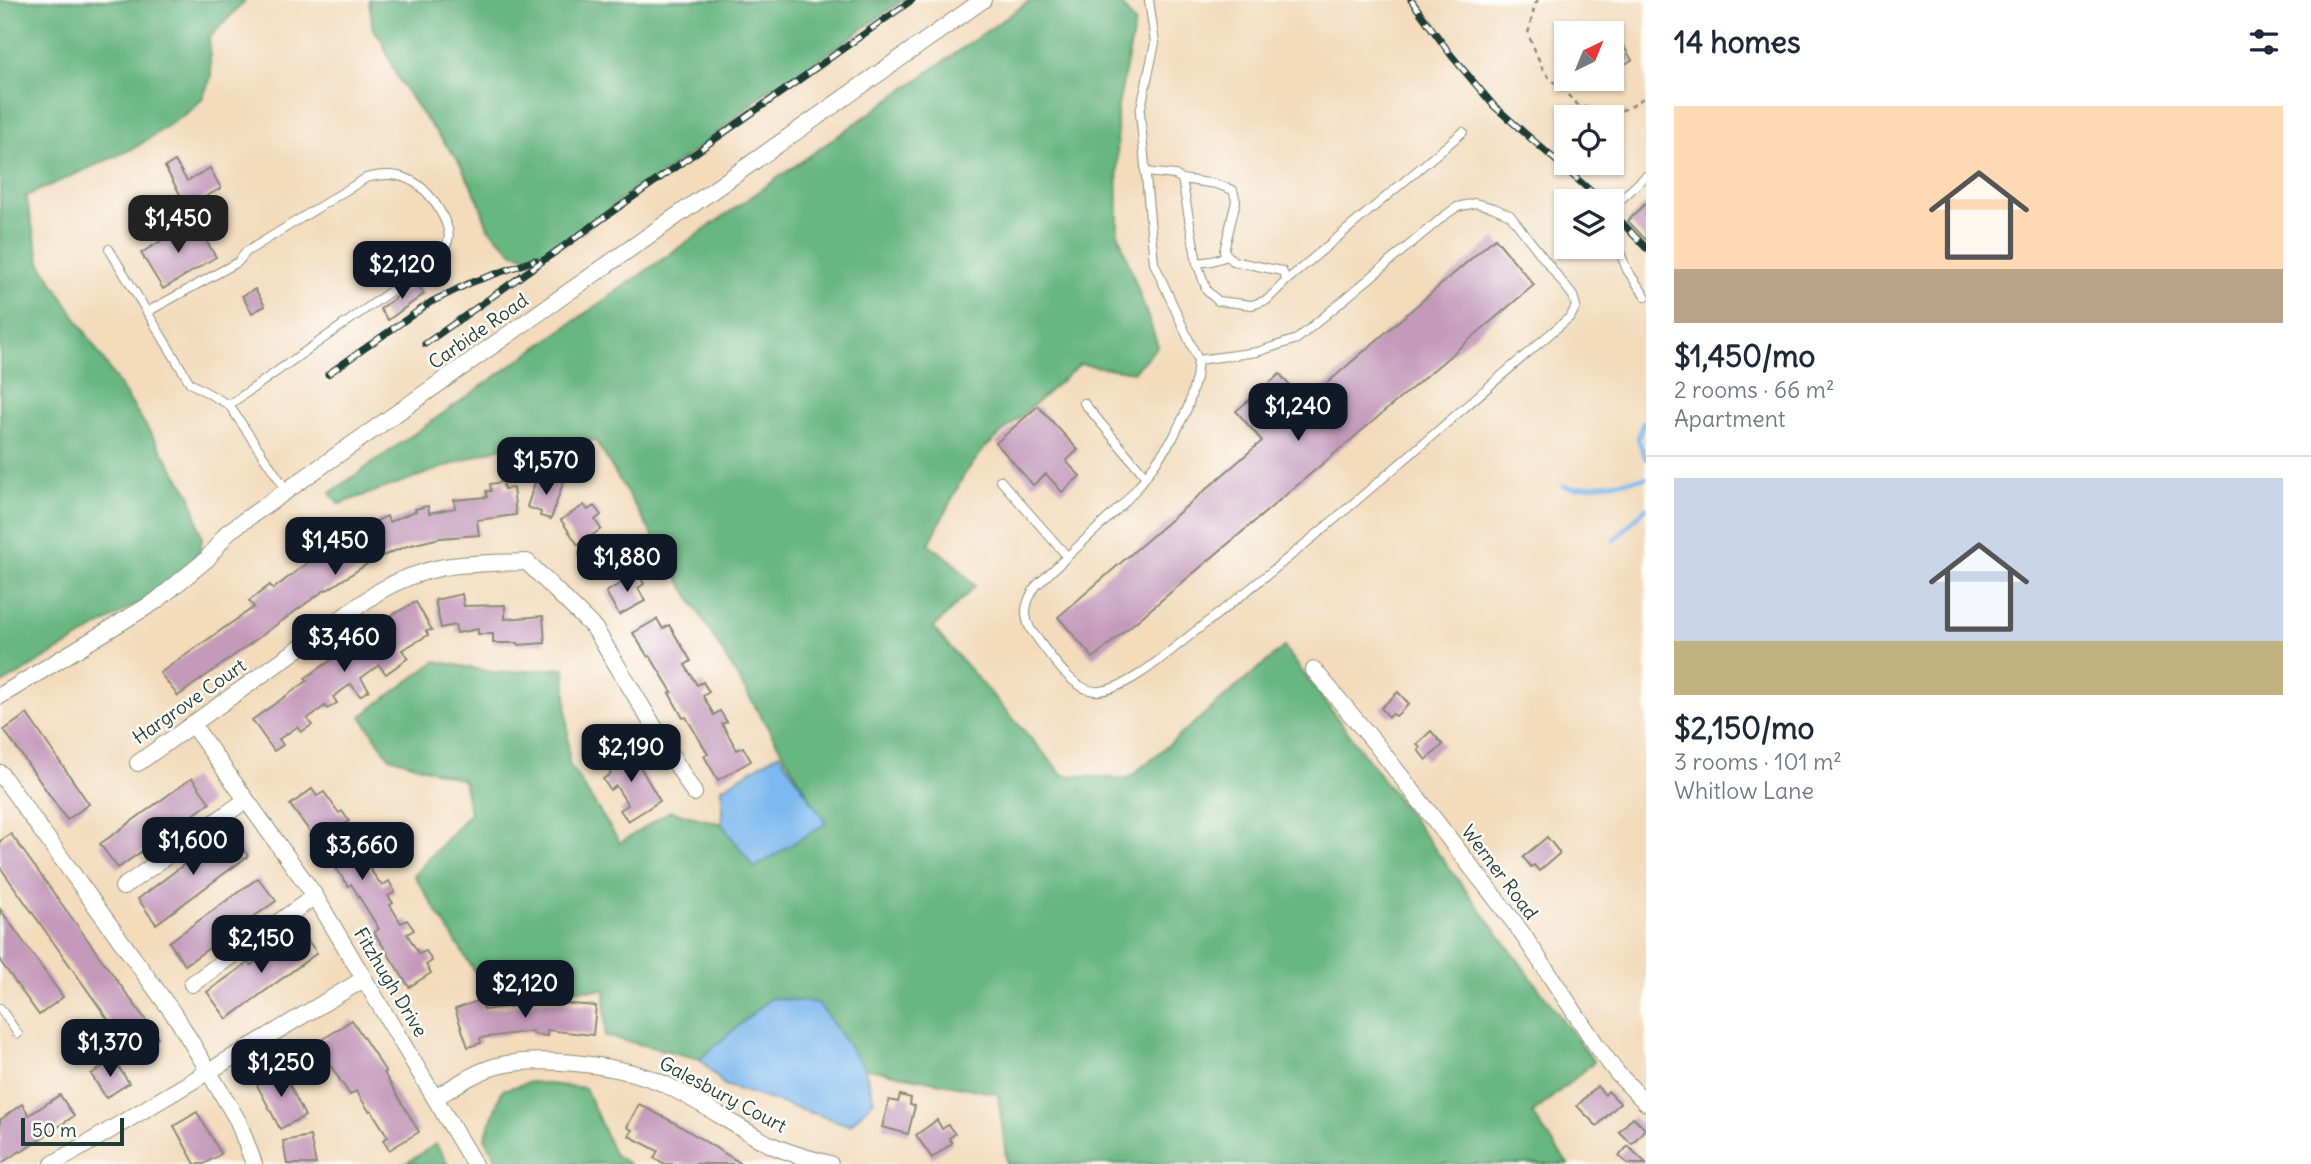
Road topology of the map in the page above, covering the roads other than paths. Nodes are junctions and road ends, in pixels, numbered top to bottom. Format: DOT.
graph roads {
  1 [pos="984,0"];
  2 [pos="1149,0"];
  3 [pos="1463,132"];
  4 [pos="1145,172"];
  5 [pos="1646,176"];
  6 [pos="1182,179"];
  7 [pos="1624,196"];
  8 [pos="109,249"];
  9 [pos="1228,256"];
  10 [pos="1623,259"];
  11 [pos="1197,263"];
  12 [pos="1287,280"];
  13 [pos="1646,297"];
  14 [pos="147,312"];
  15 [pos="1198,360"];
  16 [pos="1084,403"];
  17 [pos="229,405"];
  18 [pos="1146,477"];
  19 [pos="1000,480"];
  20 [pos="287,491"];
  21 [pos="1067,556"];
  22 [pos="1314,670"];
  23 [pos="0,696"];
  24 [pos="192,724"];
  25 [pos="138,763"];
  26 [pos="1,775"];
  27 [pos="694,793"];
  28 [pos="246,800"];
  29 [pos="123,887"];
  30 [pos="315,896"];
  31 [pos="364,979"];
  32 [pos="192,984"];
  33 [pos="0,1008"];
  34 [pos="18,1034"];
  35 [pos="209,1070"];
  36 [pos="435,1098"];
  37 [pos="1646,1103"];
  38 [pos="53,1164"];
  39 [pos="254,1164"];
  40 [pos="474,1164"];
  41 [pos="830,1164"];
  1 -- 20 [label="street, Carbide Road"];
  2 -- 4 [label="lane"];
  3 -- 12 [label="lane"];
  4 -- 6 [label="lane"];
  4 -- 15 [label="lane"];
  5 -- 7 [label="lane"];
  6 -- 9 [label="lane"];
  6 -- 11 [label="lane"];
  8 -- 14 [label="lane"];
  9 -- 11 [label="lane"];
  9 -- 12 [label="lane"];
  10 -- 13 [label="lane"];
  11 -- 12 [label="lane"];
  14 -- 17 [label="lane"];
  14 -- 17 [label="lane"];
  15 -- 18 [label="lane"];
  15 -- 21 [label="lane"];
  16 -- 18 [label="lane"];
  17 -- 20 [label="lane"];
  18 -- 21 [label="lane"];
  19 -- 21 [label="lane"];
  20 -- 23 [label="street, Carbide Road"];
  22 -- 37 [label="street, Werner Road"];
  24 -- 25 [label="street, Hargrove Court"];
  24 -- 27 [label="street, Hargrove Court"];
  24 -- 28 [label="street, Fitzhugh Drive"];
  26 -- 35 [label="street"];
  28 -- 29 [label="street"];
  28 -- 30 [label="street, Fitzhugh Drive"];
  30 -- 31 [label="street, Fitzhugh Drive"];
  30 -- 32 [label="street"];
  31 -- 35 [label="street"];
  31 -- 36 [label="street, Fitzhugh Drive"];
  33 -- 34 [label="lane"];
  35 -- 38 [label="street"];
  35 -- 39 [label="street"];
  36 -- 40 [label="street, Fitzhugh Drive"];
  36 -- 41 [label="street, Galesbury Court"];
}
